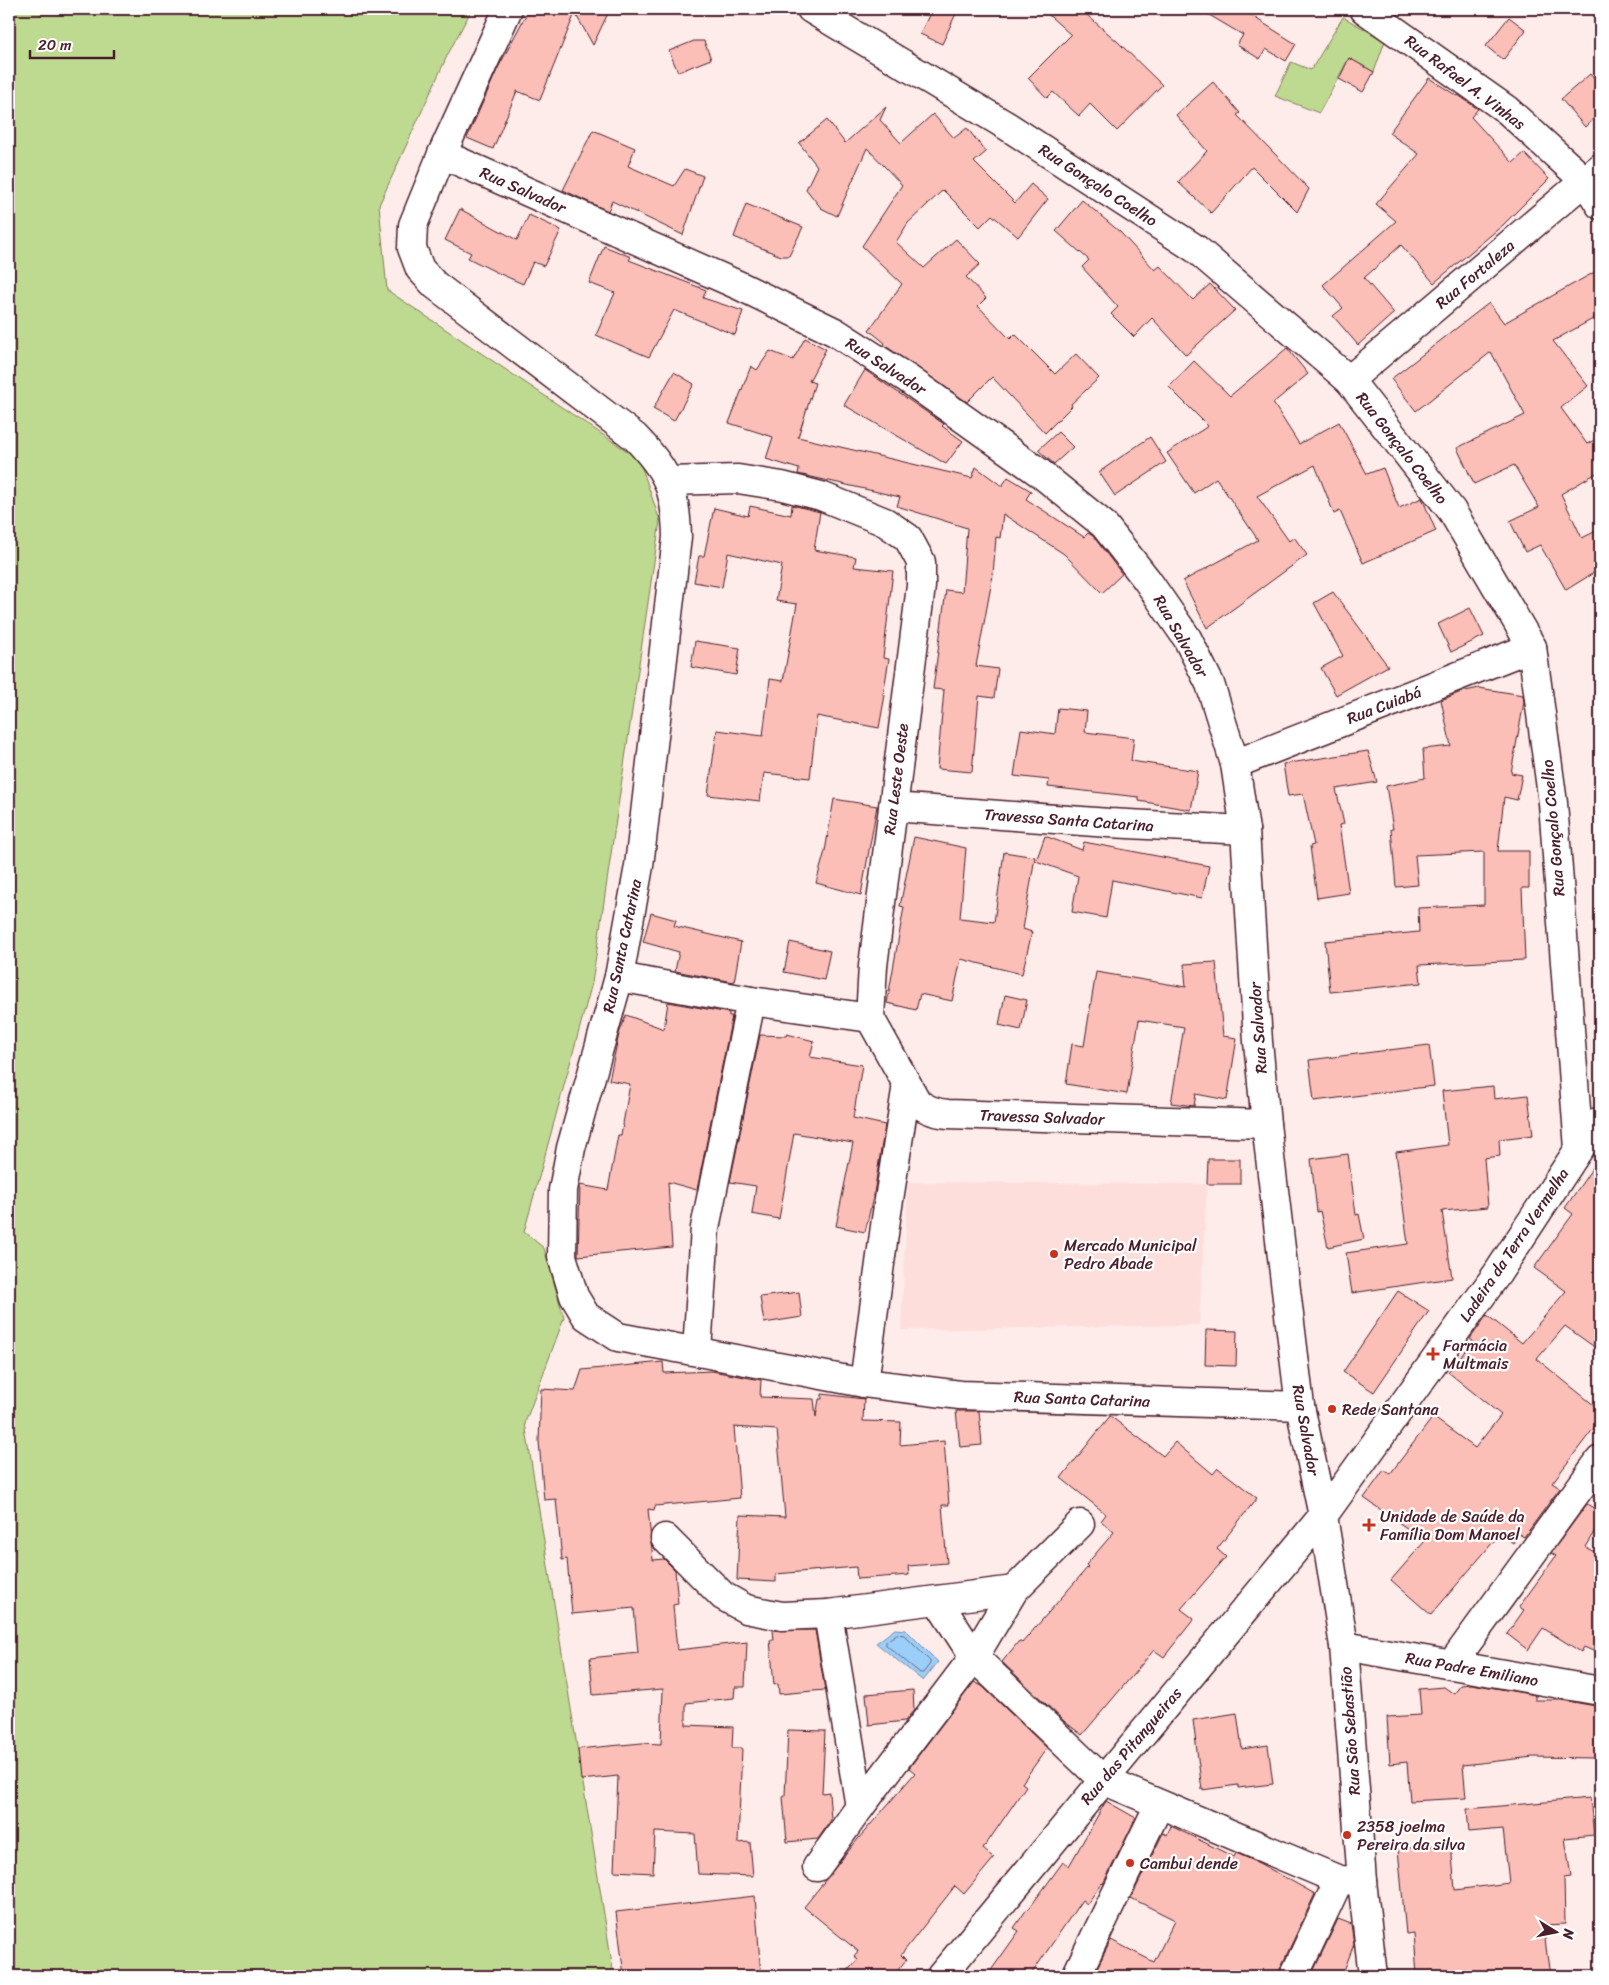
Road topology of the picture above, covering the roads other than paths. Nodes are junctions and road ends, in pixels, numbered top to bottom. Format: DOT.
graph roads {
  1 [pos="508,9"];
  2 [pos="810,9"];
  3 [pos="1364,9"];
  4 [pos="442,154"];
  5 [pos="1592,174"];
  6 [pos="1600,204"];
  7 [pos="1349,380"];
  8 [pos="669,481"];
  9 [pos="1532,647"];
  10 [pos="1235,764"];
  11 [pos="892,807"];
  12 [pos="1245,830"];
  13 [pos="619,977"];
  14 [pos="751,1001"];
  15 [pos="870,1018"];
  16 [pos="907,1084"];
  17 [pos="1600,1121"];
  18 [pos="1266,1124"];
  19 [pos="1578,1149"];
  20 [pos="697,1351"];
  21 [pos="864,1383"];
  22 [pos="1300,1406"];
  23 [pos="1600,1460"];
  24 [pos="1323,1516"];
  25 [pos="1080,1524"];
  26 [pos="665,1538"];
  27 [pos="1014,1590"];
  28 [pos="937,1600"];
  29 [pos="828,1614"];
  30 [pos="1344,1646"];
  31 [pos="974,1657"];
  32 [pos="1451,1665"];
  33 [pos="1600,1692"];
  34 [pos="1103,1780"];
  35 [pos="1159,1805"];
  36 [pos="860,1806"];
  37 [pos="817,1867"];
  38 [pos="1350,1881"];
  39 [pos="941,1976"];
  40 [pos="1076,1976"];
  41 [pos="1294,1976"];
  42 [pos="1373,1976"];
  1 -- 4 [label="street, Rua Santa Catarina"];
  2 -- 7 [label="street, Rua Gonçalo Coelho"];
  3 -- 5 [label="street, Rua Rafael A. Vinhas"];
  4 -- 8 [label="street, Rua Santa Catarina"];
  4 -- 10 [label="street, Rua Salvador"];
  5 -- 6 [label="street, Rua Rafael A. Vinhas"];
  5 -- 7 [label="street, Rua Fortaleza"];
  7 -- 9 [label="street, Rua Gonçalo Coelho"];
  8 -- 11 [label="street, Rua Leste Oeste"];
  8 -- 13 [label="street, Rua Santa Catarina"];
  9 -- 10 [label="street, Rua Cuiabá"];
  9 -- 19 [label="street, Rua Gonçalo Coelho"];
  10 -- 12 [label="street, Rua Salvador"];
  11 -- 12 [label="street, Travessa Santa Catarina"];
  11 -- 15 [label="street, Rua Leste Oeste"];
  12 -- 18 [label="street, Rua Salvador"];
  13 -- 14 [label="street"];
  13 -- 20 [label="street, Rua Santa Catarina"];
  14 -- 15 [label="street"];
  14 -- 20 [label="street"];
  15 -- 16 [label="street, Travessa Salvador"];
  16 -- 18 [label="street, Travessa Salvador"];
  16 -- 21 [label="street"];
  17 -- 19 [label="street, Ladeira da Terra Vermelha"];
  18 -- 22 [label="street, Rua Salvador"];
  19 -- 24 [label="street, Ladeira da Terra Vermelha"];
  20 -- 21 [label="street, Rua Santa Catarina"];
  21 -- 22 [label="street, Rua Santa Catarina"];
  22 -- 24 [label="street, Rua Salvador"];
  23 -- 32 [label="street"];
  24 -- 30 [label="street, Rua São Sebastião"];
  24 -- 34 [label="street, Rua das Pitangueiras"];
  25 -- 27 [label="street"];
  26 -- 29 [label="street"];
  27 -- 28 [label="street"];
  27 -- 31 [label="street"];
  28 -- 29 [label="street"];
  28 -- 31 [label="street"];
  29 -- 36 [label="street"];
  30 -- 32 [label="street, Rua Padre Emiliano"];
  30 -- 38 [label="street, Rua São Sebastião"];
  31 -- 34 [label="street"];
  31 -- 36 [label="street"];
  32 -- 33 [label="street, Rua Padre Emiliano"];
  34 -- 35 [label="street"];
  34 -- 39 [label="street, Rua das Pitangueiras"];
  35 -- 38 [label="street"];
  35 -- 40 [label="street"];
  36 -- 37 [label="street"];
  38 -- 41 [label="street"];
  38 -- 42 [label="street, Rua São Sebastião"];
}
